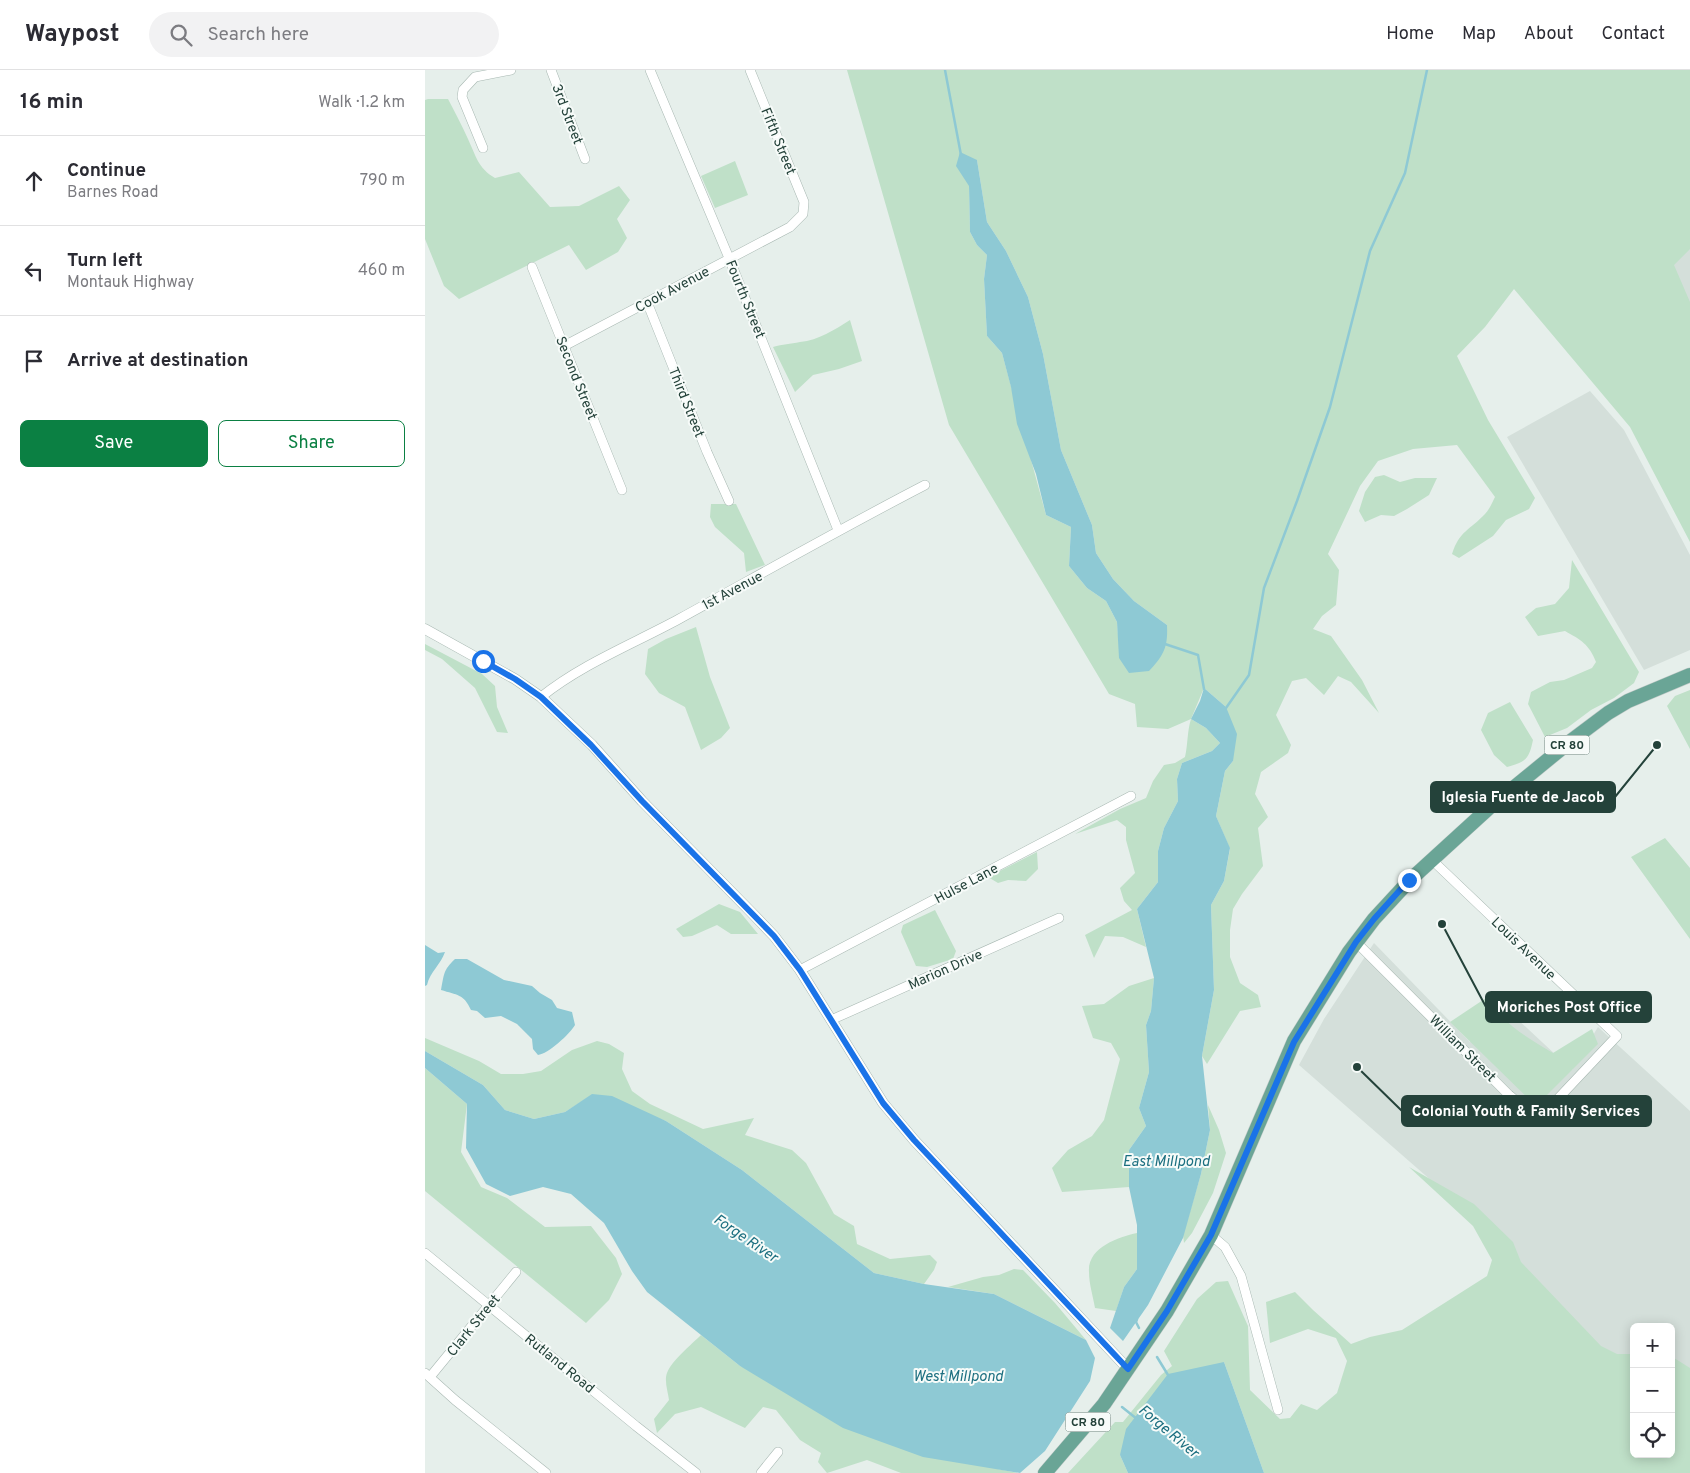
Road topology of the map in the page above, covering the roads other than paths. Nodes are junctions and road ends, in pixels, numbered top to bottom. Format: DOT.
graph roads {
  1 [pos="511,70"];
  2 [pos="551,70"];
  3 [pos="649,70"];
  4 [pos="750,70"];
  5 [pos="483,148"];
  6 [pos="585,159"];
  7 [pos="803,214"];
  8 [pos="729,258"];
  9 [pos="531,267"];
  10 [pos="647,302"];
  11 [pos="564,346"];
  12 [pos="925,486"];
  13 [pos="622,490"];
  14 [pos="729,501"];
  15 [pos="838,530"];
  16 [pos="425,629"];
  17 [pos="1690,674"];
  18 [pos="541,697"];
  19 [pos="1131,796"];
  20 [pos="1432,860"];
  21 [pos="1059,918"];
  22 [pos="1356,942"];
  23 [pos="800,970"];
  24 [pos="831,1020"];
  25 [pos="1617,1036"];
  26 [pos="1211,1235"];
  27 [pos="425,1253"];
  28 [pos="516,1272"];
  29 [pos="489,1305"];
  30 [pos="1128,1369"];
  31 [pos="428,1375"];
  32 [pos="1278,1410"];
  33 [pos="778,1452"];
  34 [pos="546,1473"];
  35 [pos="696,1473"];
  36 [pos="761,1473"];
  37 [pos="1045,1473"];
  1 -- 5 [label="street"];
  2 -- 6 [label="street, 3rd Street"];
  3 -- 8 [label="street, Fourth Street"];
  4 -- 7 [label="street, Fifth Street"];
  7 -- 8 [label="street, Cook Avenue"];
  8 -- 10 [label="street, Cook Avenue"];
  8 -- 15 [label="street, Fourth Street"];
  9 -- 11 [label="street, Second Street"];
  10 -- 11 [label="street, Cook Avenue"];
  10 -- 14 [label="street, Third Street"];
  11 -- 13 [label="street, Second Street"];
  12 -- 15 [label="street, 1st Avenue"];
  15 -- 18 [label="street, 1st Avenue"];
  16 -- 18 [label="street"];
  17 -- 20 [label="main road, CR 80"];
  18 -- 23 [label="street"];
  19 -- 23 [label="street, Hulse Lane"];
  20 -- 22 [label="main road, CR 80"];
  20 -- 25 [label="street, Louis Avenue"];
  21 -- 24 [label="street, Marion Drive"];
  22 -- 25 [label="street, William Street"];
  22 -- 26 [label="main road, CR 80"];
  23 -- 24 [label="street"];
  24 -- 30 [label="street"];
  26 -- 30 [label="main road, CR 80"];
  26 -- 32 [label="street"];
  27 -- 29 [label="street, Rutland Road"];
  28 -- 29 [label="street, Clark Street"];
  29 -- 31 [label="street, Clark Street"];
  29 -- 35 [label="street, Rutland Road"];
  30 -- 37 [label="main road, CR 80"];
  31 -- 34 [label="street"];
  33 -- 36 [label="street"];
}
